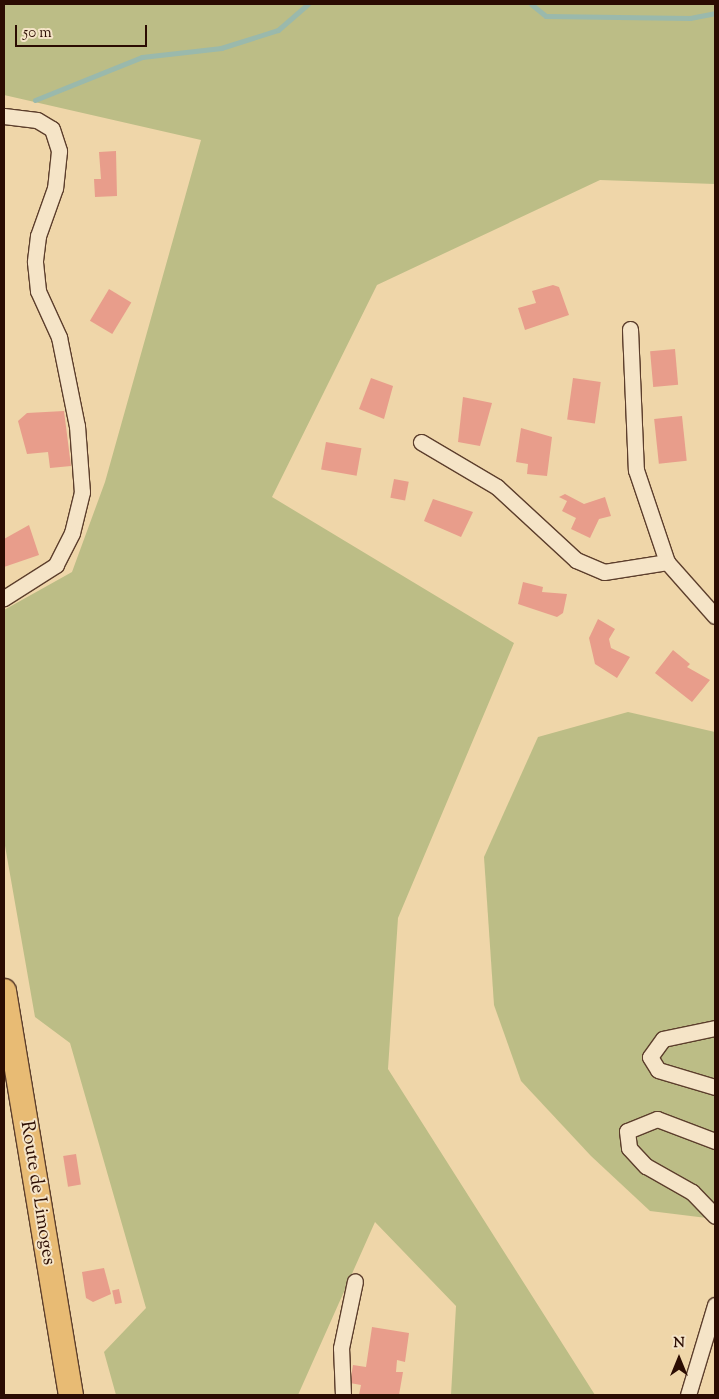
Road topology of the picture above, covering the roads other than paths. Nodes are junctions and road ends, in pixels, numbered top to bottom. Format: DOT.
graph roads {
  1 [pos="4,116"];
  2 [pos="630,329"];
  3 [pos="421,442"];
  4 [pos="667,562"];
  5 [pos="4,598"];
  6 [pos="715,616"];
  7 [pos="4,991"];
  8 [pos="715,1028"];
  9 [pos="715,1087"];
  10 [pos="715,1140"];
  11 [pos="715,1216"];
  12 [pos="355,1281"];
  13 [pos="715,1305"];
  14 [pos="71,1395"];
  15 [pos="343,1395"];
  16 [pos="688,1395"];
  1 -- 5 [label="street"];
  2 -- 4 [label="street"];
  3 -- 4 [label="street"];
  4 -- 6 [label="street"];
  7 -- 14 [label="main road, Route de Limoges"];
  8 -- 9 [label="street"];
  10 -- 11 [label="street"];
  12 -- 15 [label="street"];
  13 -- 16 [label="street"];
}
